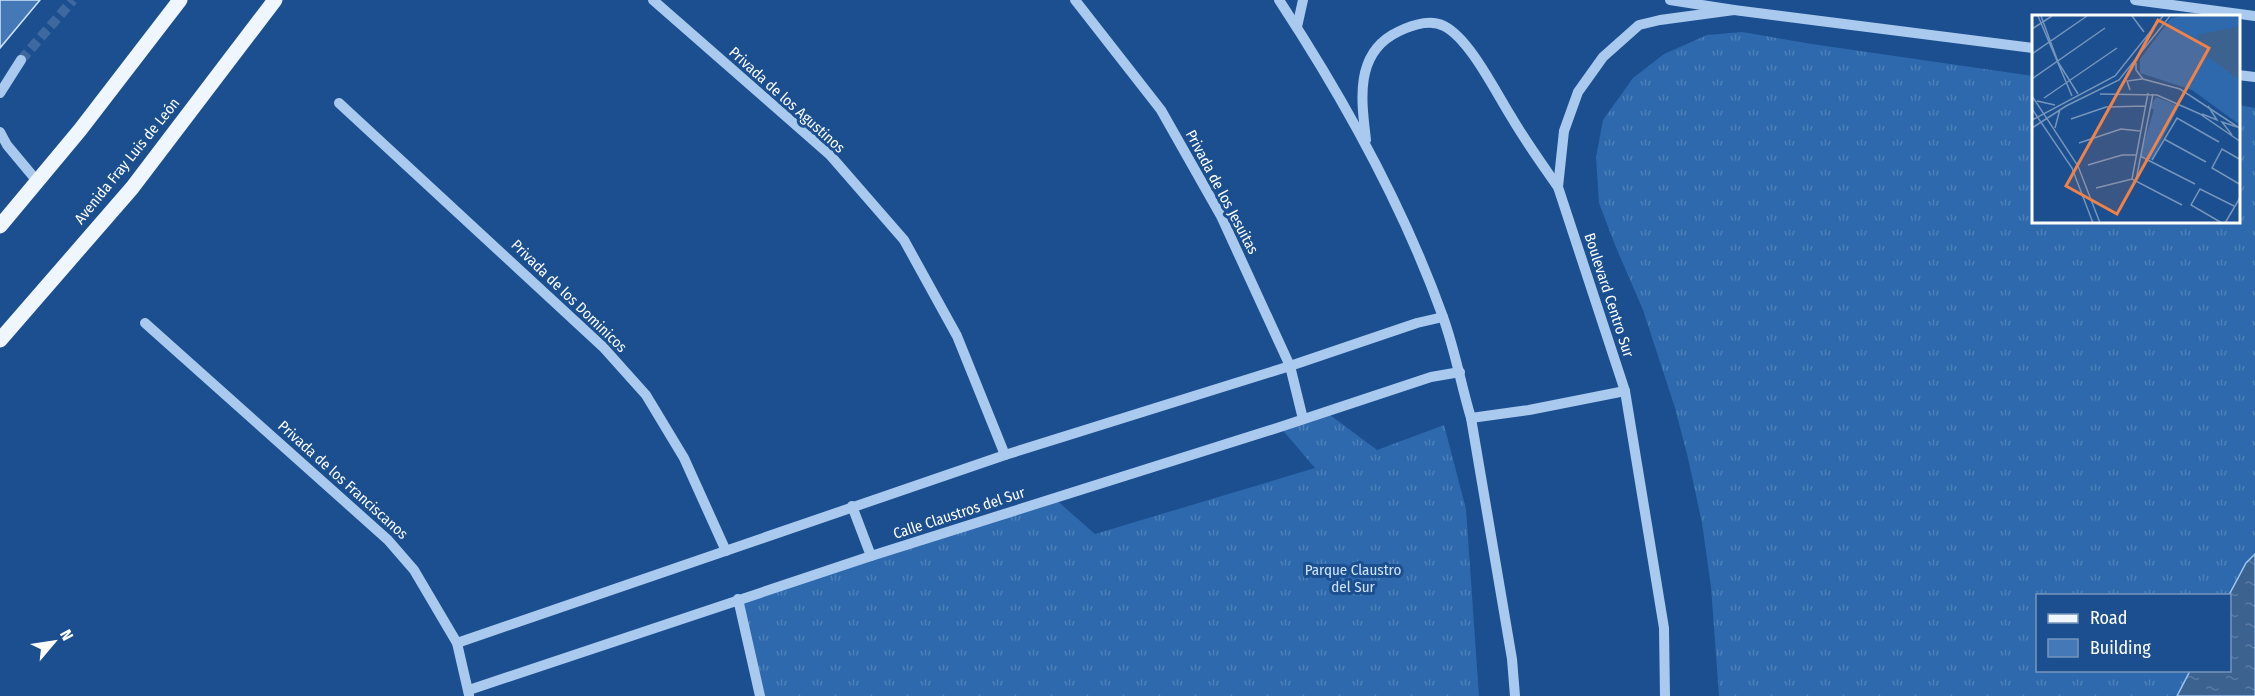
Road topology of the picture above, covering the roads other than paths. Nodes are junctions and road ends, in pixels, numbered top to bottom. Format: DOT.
graph roads {
  1 [pos="180,0"];
  2 [pos="275,0"];
  3 [pos="653,0"];
  4 [pos="1075,0"];
  5 [pos="1280,0"];
  6 [pos="1304,0"];
  7 [pos="1670,0"];
  8 [pos="2134,0"];
  9 [pos="1734,10"];
  10 [pos="2255,16"];
  11 [pos="1297,27"];
  12 [pos="2032,48"];
  13 [pos="21,60"];
  14 [pos="2240,75"];
  15 [pos="2255,77"];
  16 [pos="0,93"];
  17 [pos="339,103"];
  18 [pos="0,132"];
  19 [pos="1366,145"];
  20 [pos="37,181"];
  21 [pos="1558,187"];
  22 [pos="0,226"];
  23 [pos="1443,317"];
  24 [pos="145,323"];
  25 [pos="0,340"];
  26 [pos="1290,366"];
  27 [pos="1460,372"];
  28 [pos="1625,391"];
  29 [pos="1472,418"];
  30 [pos="1303,419"];
  31 [pos="1005,454"];
  32 [pos="852,506"];
  33 [pos="726,551"];
  34 [pos="871,556"];
  35 [pos="738,599"];
  36 [pos="456,643"];
  37 [pos="469,693"];
  38 [pos="760,696"];
  39 [pos="1515,696"];
  40 [pos="1665,696"];
  1 -- 20 [label="main road"];
  2 -- 25 [label="main road, Avenida Fray Luis de León"];
  3 -- 31 [label="street, Privada de los Agustinos"];
  4 -- 26 [label="street, Privada de los Jesuitas"];
  5 -- 11 [label="street"];
  6 -- 11 [label="street"];
  7 -- 9 [label="street, Boulevard Centro Sur"];
  8 -- 10 [label="street"];
  9 -- 12 [label="street, Boulevard Centro Sur"];
  9 -- 21 [label="street, Boulevard Centro Sur"];
  11 -- 19 [label="street"];
  13 -- 16 [label="street"];
  14 -- 15 [label="street"];
  17 -- 33 [label="street, Privada de los Dominicos"];
  18 -- 20 [label="street"];
  19 -- 21 [label="street"];
  19 -- 23 [label="street"];
  20 -- 22 [label="main road"];
  21 -- 28 [label="street, Boulevard Centro Sur"];
  23 -- 26 [label="street"];
  23 -- 27 [label="street"];
  24 -- 36 [label="street, Privada de los Franciscanos"];
  26 -- 30 [label="street, Privada de los Jesuitas"];
  26 -- 31 [label="street"];
  27 -- 29 [label="street"];
  27 -- 30 [label="street, Calle Claustros del Sur"];
  28 -- 29 [label="street"];
  28 -- 40 [label="street, Boulevard Centro Sur"];
  29 -- 39 [label="street"];
  30 -- 34 [label="street, Calle Claustros del Sur"];
  31 -- 32 [label="street"];
  32 -- 33 [label="street"];
  32 -- 34 [label="street"];
  33 -- 36 [label="street"];
  34 -- 35 [label="street, Calle Claustros del Sur"];
  35 -- 37 [label="street, Calle Claustros del Sur"];
  35 -- 38 [label="street"];
  36 -- 37 [label="street, Privada de los Franciscanos"];
}
